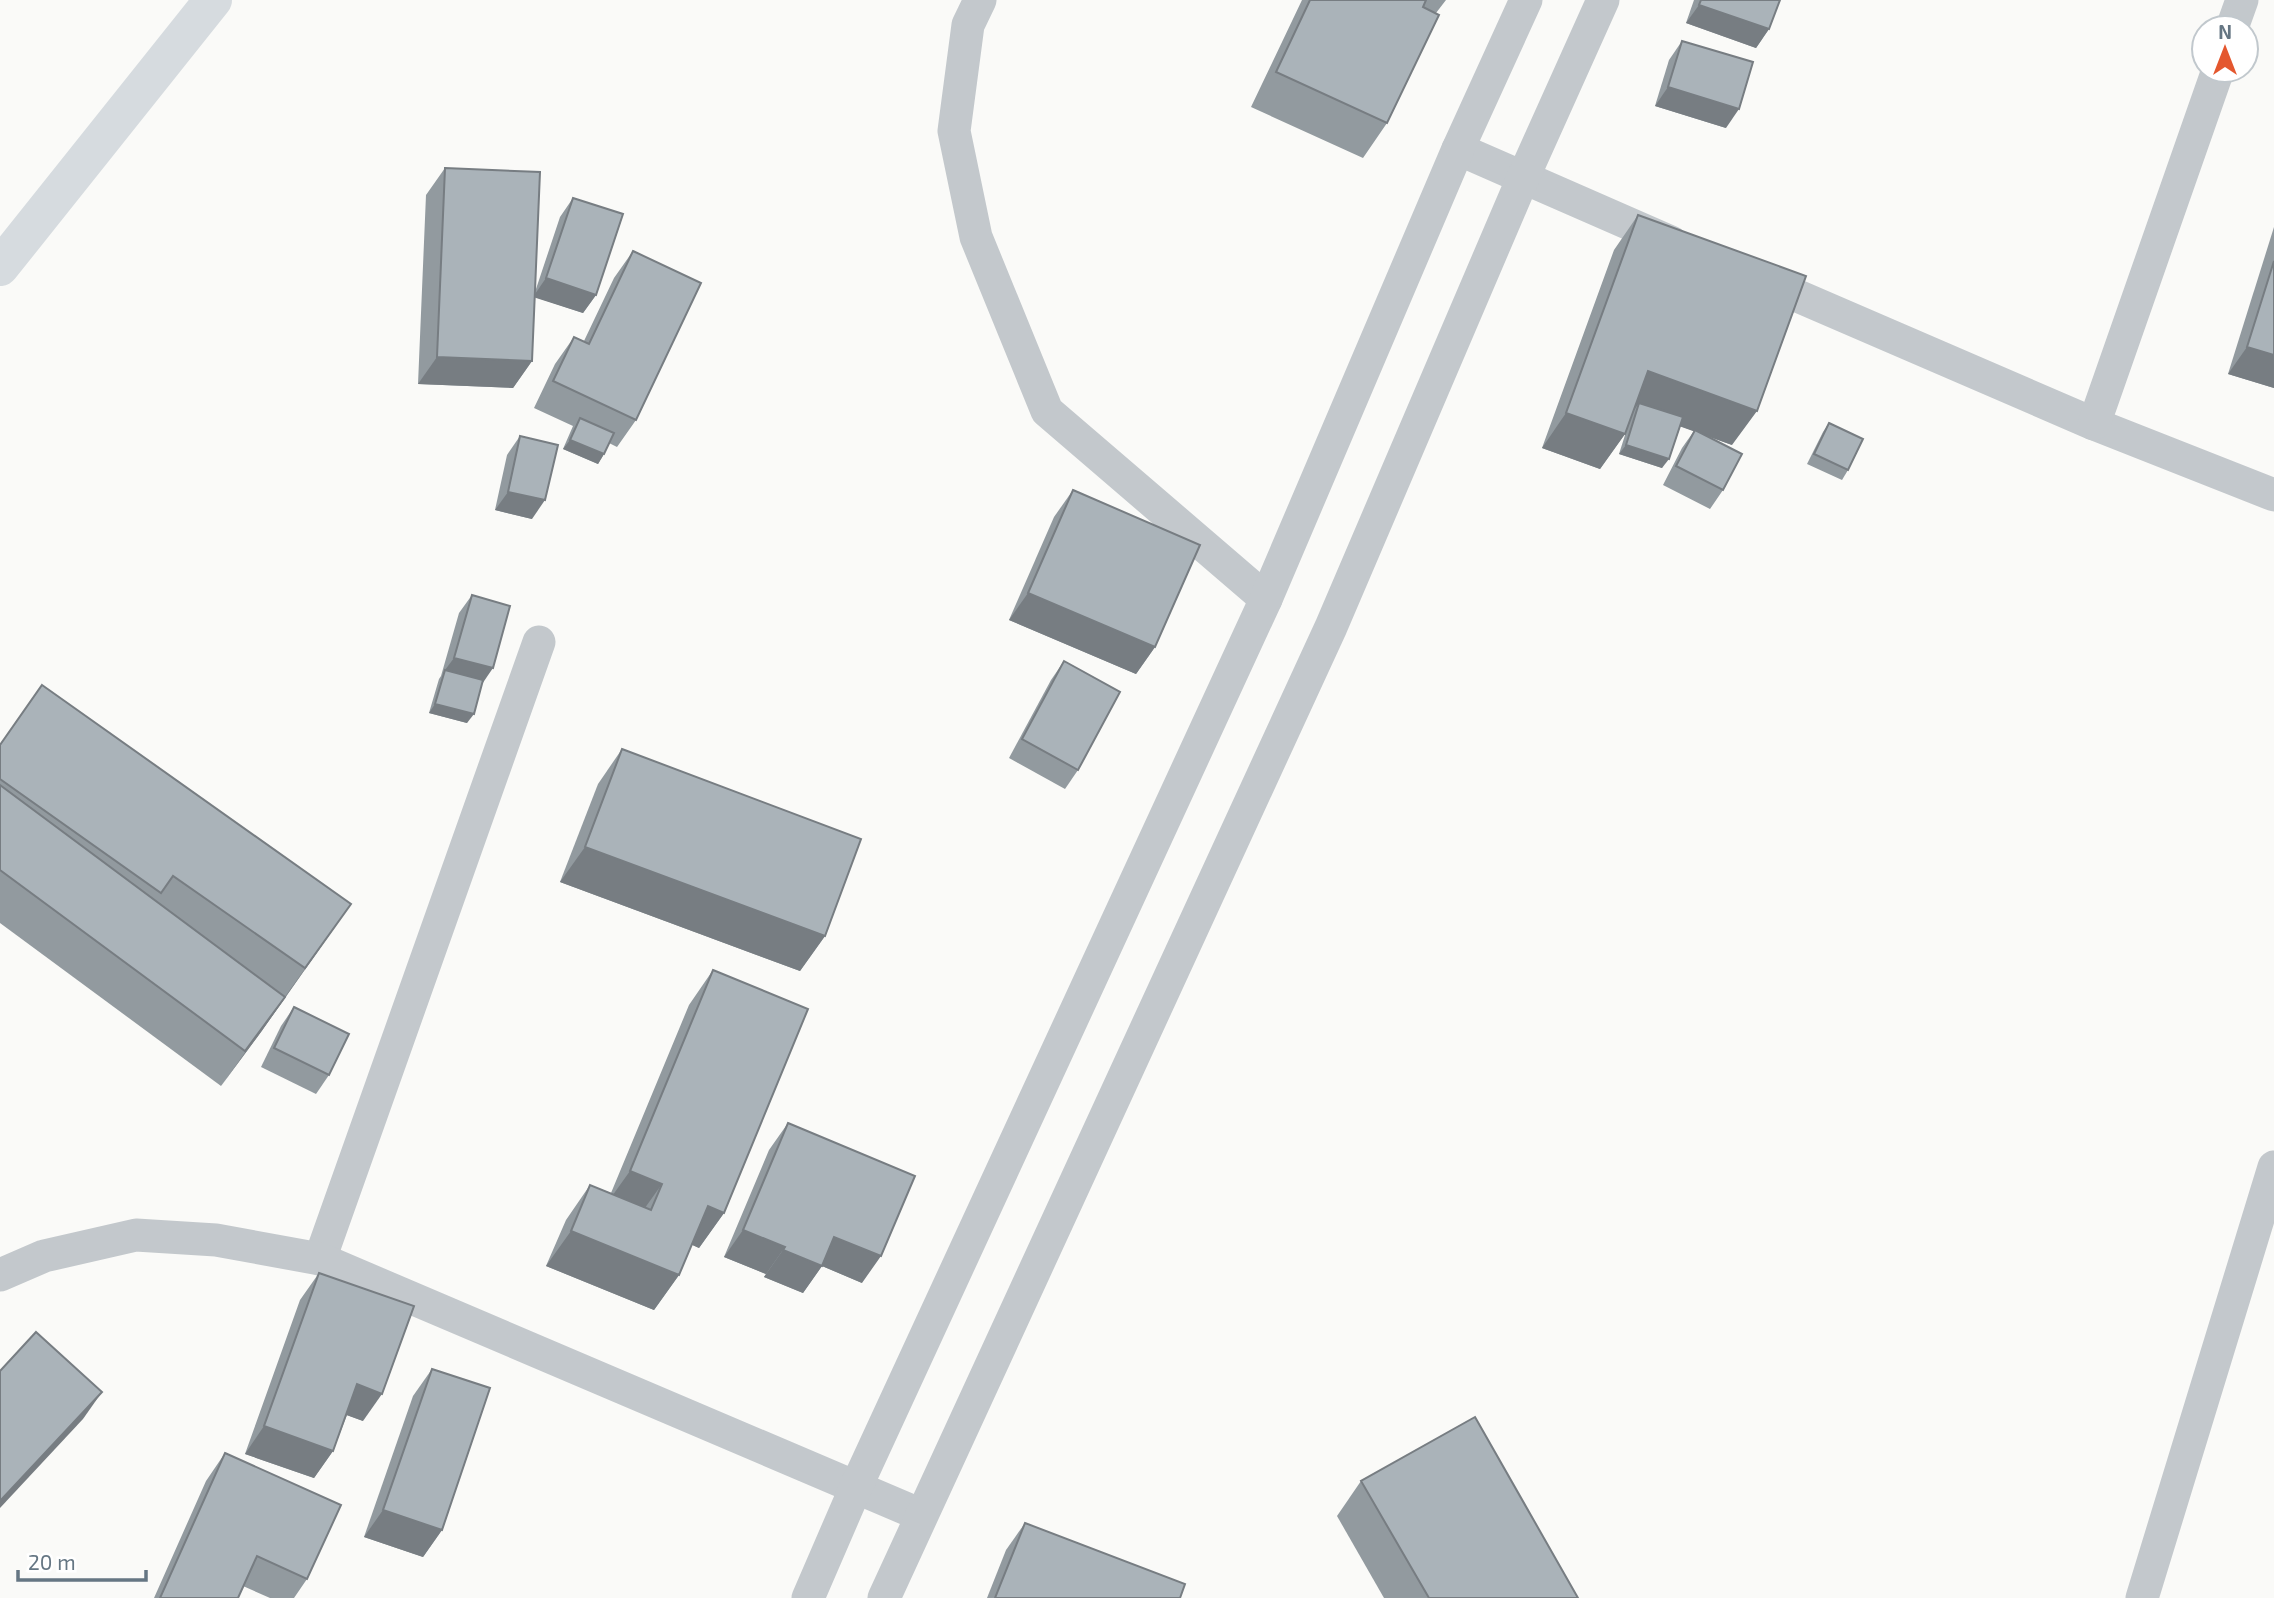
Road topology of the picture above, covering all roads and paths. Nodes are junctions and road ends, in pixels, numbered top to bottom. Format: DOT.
graph roads {
  1 [pos="213,0"];
  2 [pos="980,0"];
  3 [pos="1526,0"];
  4 [pos="1603,0"];
  5 [pos="2213,84"];
  6 [pos="1458,149"];
  7 [pos="1523,178"];
  8 [pos="0,267"];
  9 [pos="2094,424"];
  10 [pos="2274,495"];
  11 [pos="1266,599"];
  12 [pos="539,642"];
  13 [pos="2274,1167"];
  14 [pos="320,1259"];
  15 [pos="0,1275"];
  16 [pos="856,1487"];
  17 [pos="921,1515"];
  18 [pos="808,1598"];
  19 [pos="884,1598"];
  20 [pos="2142,1598"];
  1 -- 8 [label="main road"];
  2 -- 11 [label="street"];
  3 -- 6 [label="street"];
  4 -- 7 [label="street"];
  5 -- 9 [label="street"];
  6 -- 7 [label="street"];
  6 -- 11 [label="street"];
  7 -- 9 [label="street"];
  7 -- 17 [label="street"];
  9 -- 10 [label="street"];
  11 -- 16 [label="street"];
  12 -- 14 [label="street"];
  13 -- 20 [label="street"];
  14 -- 15 [label="street"];
  14 -- 16 [label="street"];
  16 -- 17 [label="street"];
  16 -- 18 [label="street"];
  17 -- 19 [label="street"];
}
